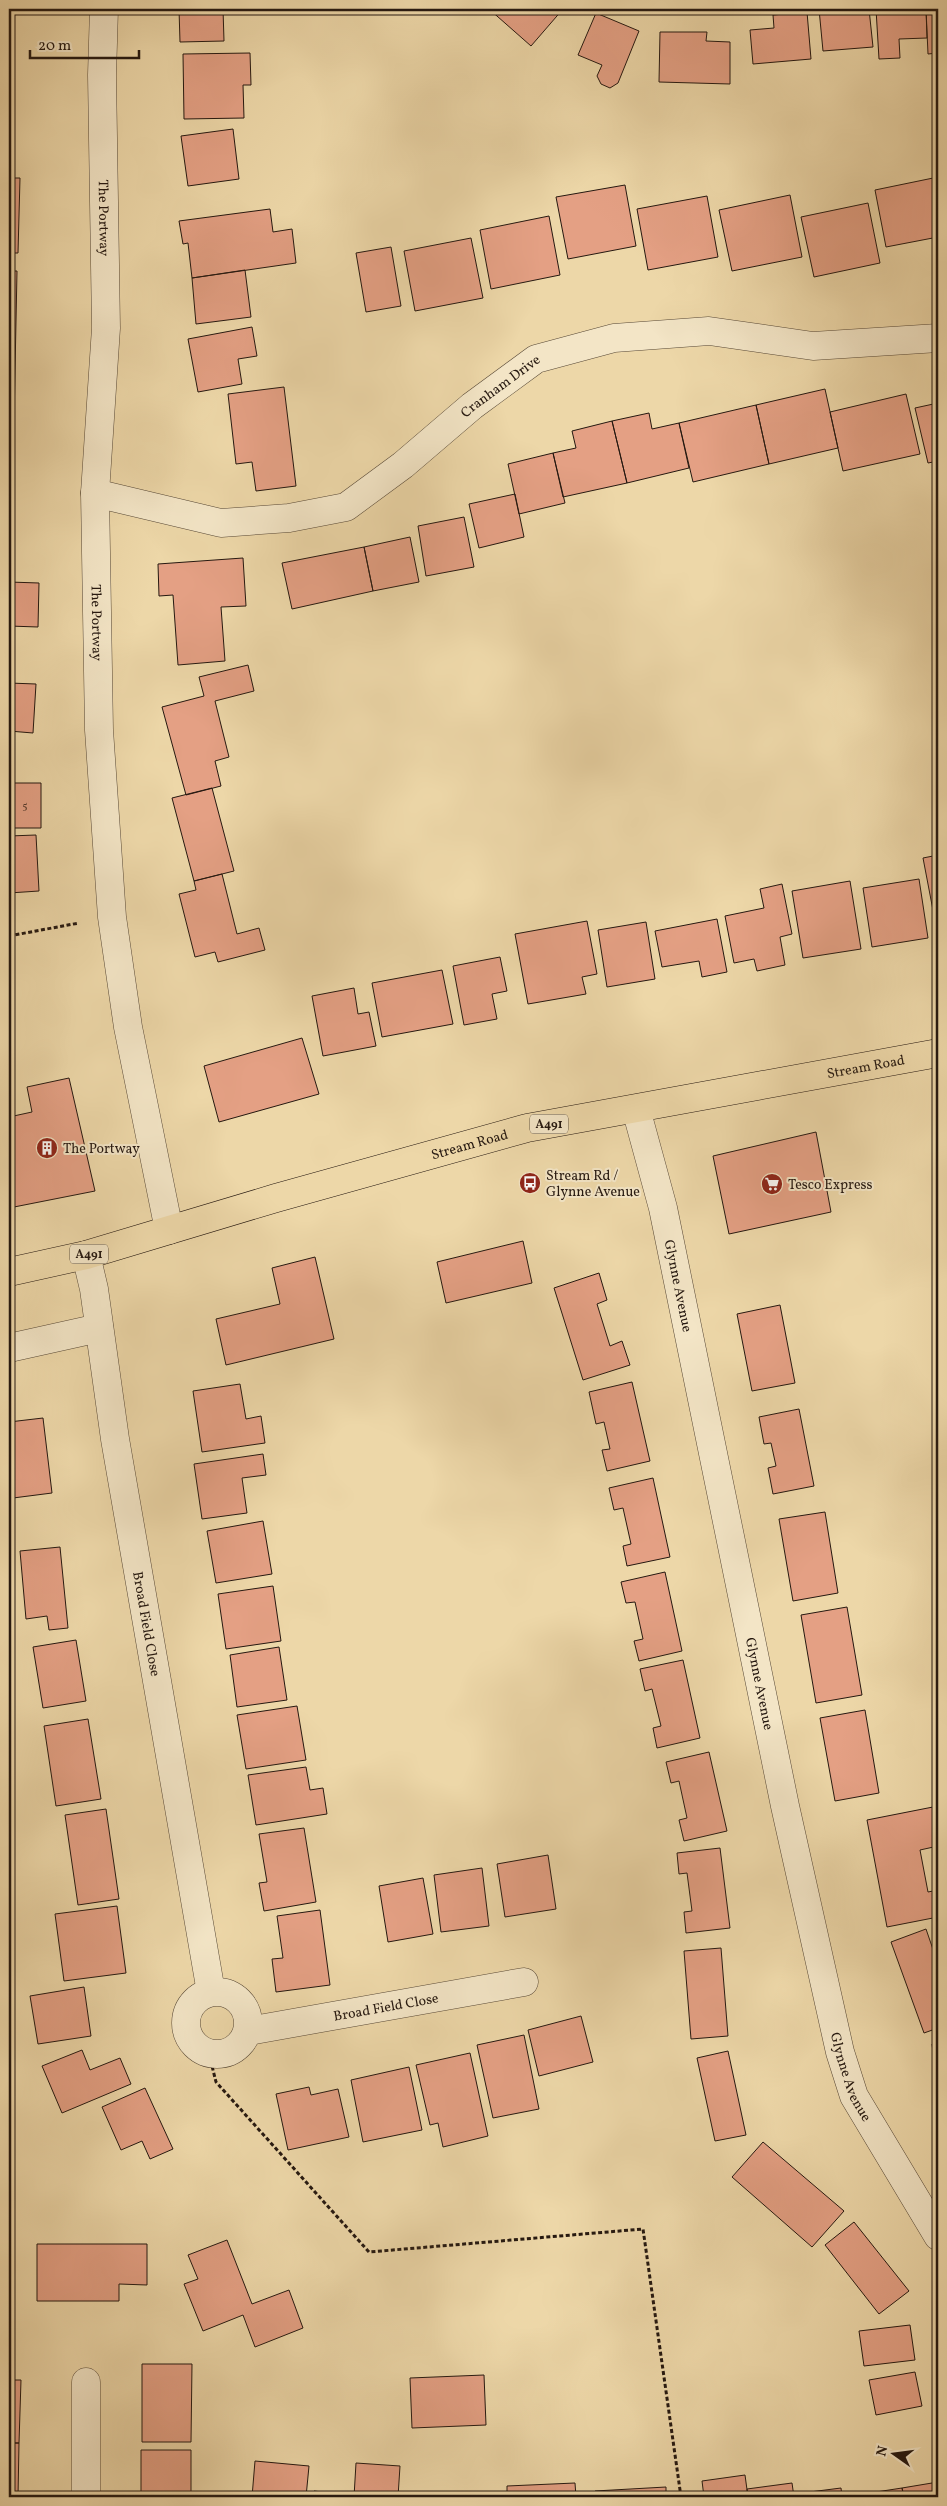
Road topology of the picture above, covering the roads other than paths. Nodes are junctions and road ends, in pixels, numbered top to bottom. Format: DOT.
graph roads {
  1 [pos="104,9"];
  2 [pos="938,338"];
  3 [pos="95,493"];
  4 [pos="938,1053"];
  5 [pos="636,1108"];
  6 [pos="169,1230"];
  7 [pos="86,1255"];
  8 [pos="9,1272"];
  9 [pos="99,1328"];
  10 [pos="9,1348"];
  11 [pos="524,1982"];
  12 [pos="211,1992"];
  13 [pos="248,2031"];
  14 [pos="938,2236"];
  15 [pos="86,2382"];
  16 [pos="86,2497"];
  1 -- 3 [label="street, The Portway"];
  2 -- 3 [label="street, Cranham Drive"];
  3 -- 6 [label="street, The Portway"];
  4 -- 5 [label="highway, Stream Road / A491"];
  5 -- 6 [label="highway, Stream Road / A491"];
  5 -- 14 [label="street, Glynne Avenue"];
  6 -- 7 [label="highway, Stream Road / A491"];
  7 -- 8 [label="highway, Stream Road / A491"];
  7 -- 9 [label="street, Broad Field Close"];
  9 -- 10 [label="street"];
  9 -- 12 [label="street, Broad Field Close"];
  11 -- 13 [label="street, Broad Field Close"];
  12 -- 13 [label="street"];
  12 -- 13 [label="street"];
  15 -- 16 [label="street"];
}
